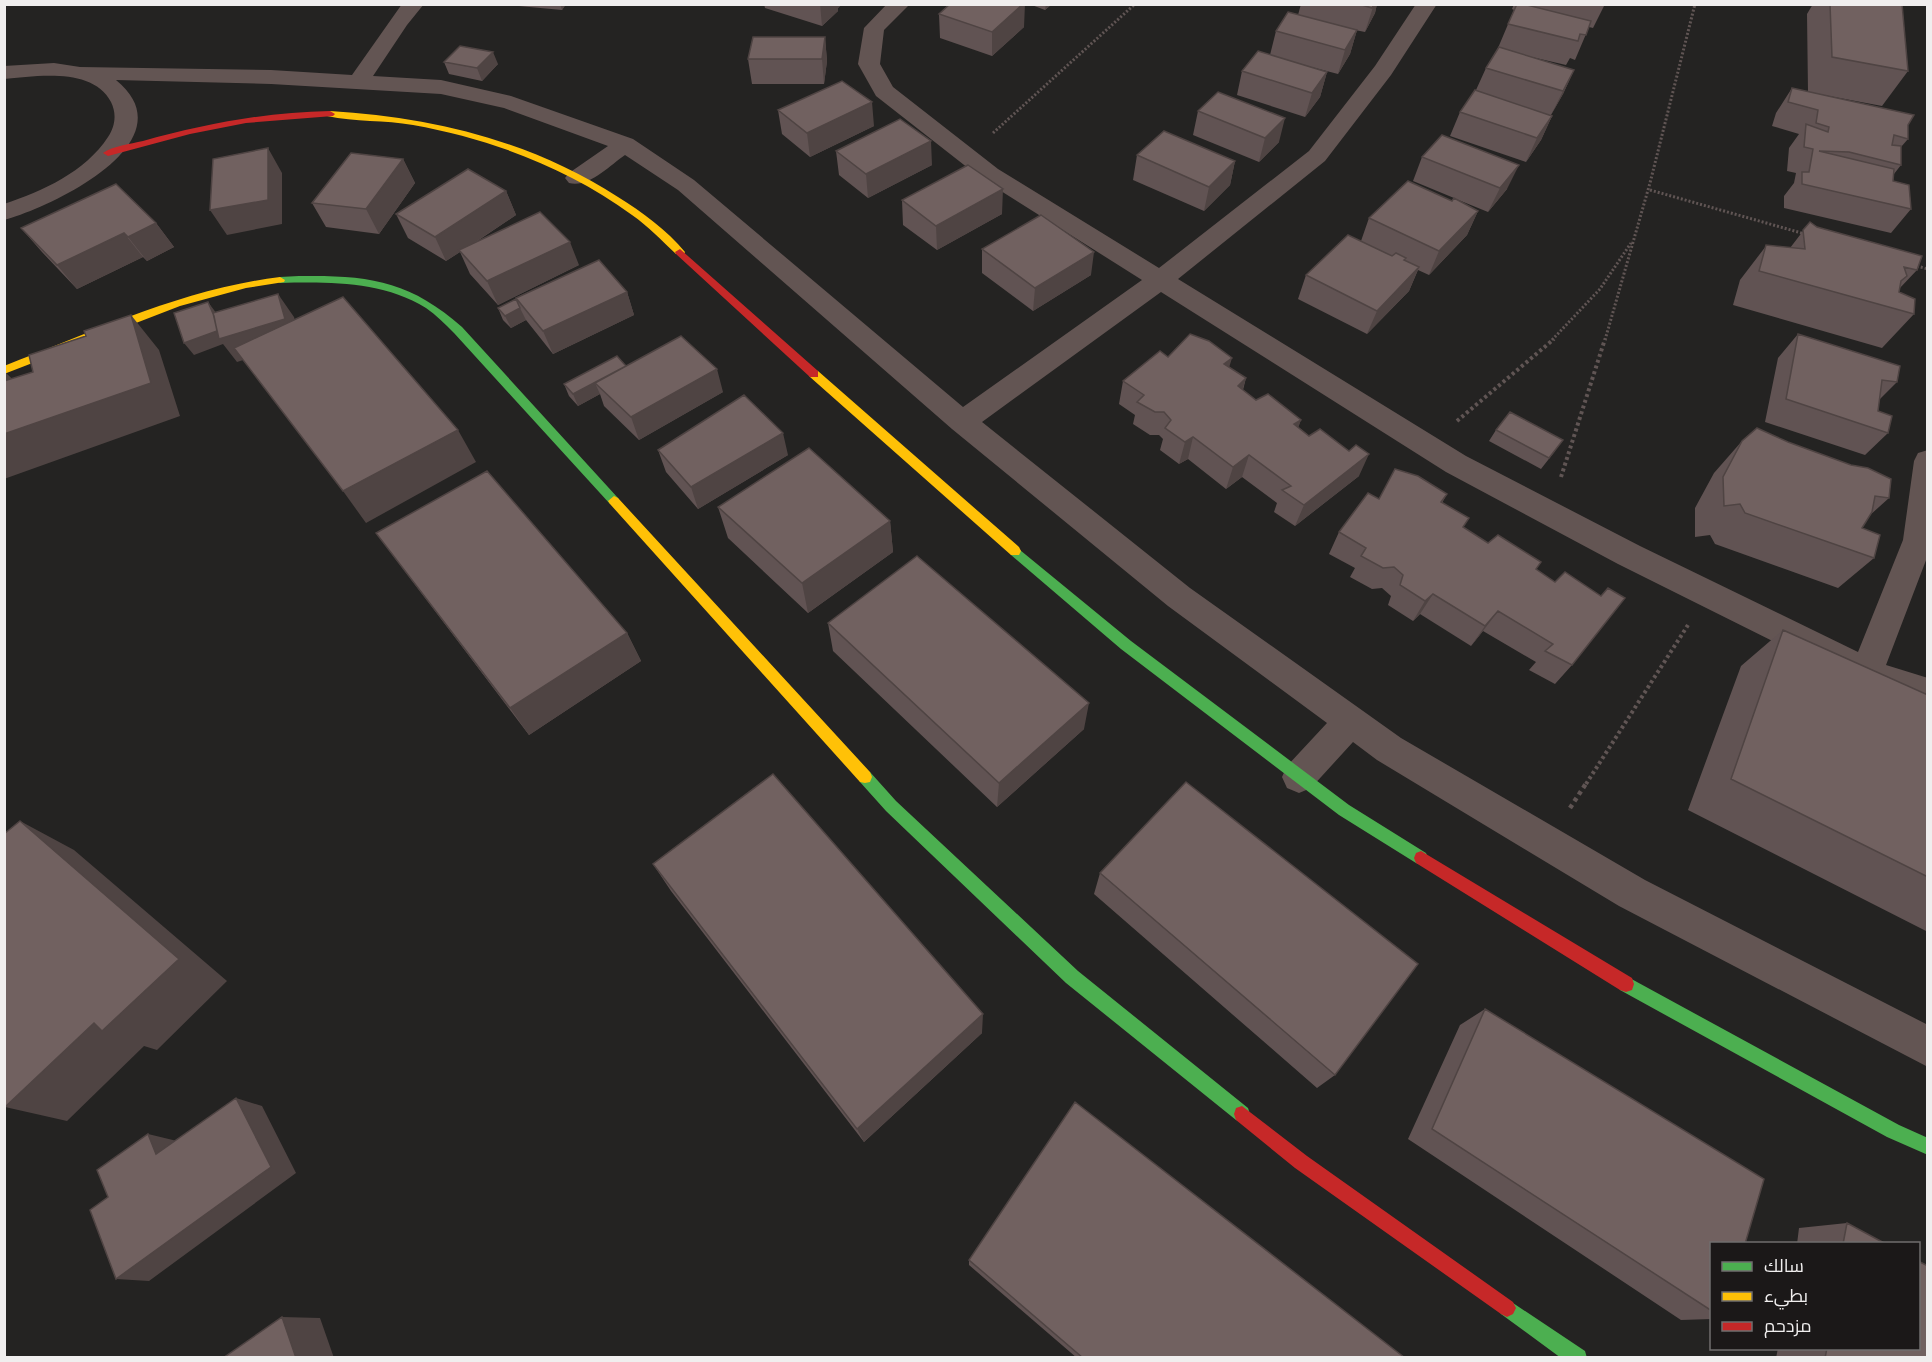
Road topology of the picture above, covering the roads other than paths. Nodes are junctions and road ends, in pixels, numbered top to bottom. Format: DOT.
graph roads {
  1 [pos="414,4"];
  2 [pos="900,4"];
  3 [pos="1427,4"];
  4 [pos="4,54"];
  5 [pos="42,70"];
  6 [pos="4,73"];
  7 [pos="81,73"];
  8 [pos="358,82"];
  9 [pos="625,144"];
  10 [pos="108,153"];
  11 [pos="577,178"];
  12 [pos="4,212"];
  13 [pos="1159,281"];
  14 [pos="4,370"];
  15 [pos="962,422"];
  16 [pos="1928,461"];
  17 [pos="1868,672"];
  18 [pos="1928,693"];
  19 [pos="1351,721"];
  20 [pos="1299,777"];
  21 [pos="1928,1047"];
  22 [pos="1928,1147"];
  23 [pos="1578,1358"];
  1 -- 8 [label="street"];
  2 -- 13 [label="street"];
  3 -- 13 [label="street"];
  4 -- 5 [label="street"];
  5 -- 6 [label="street"];
  5 -- 7 [label="street"];
  7 -- 8 [label="street"];
  7 -- 10 [label="street"];
  8 -- 9 [label="street"];
  9 -- 11 [label="street"];
  9 -- 15 [label="street"];
  10 -- 11 [label="street"];
  10 -- 12 [label="street"];
  11 -- 20 [label="street"];
  13 -- 15 [label="street"];
  13 -- 17 [label="street"];
  14 -- 23 [label="street"];
  15 -- 19 [label="street"];
  16 -- 17 [label="street"];
  17 -- 18 [label="street"];
  19 -- 20 [label="street"];
  19 -- 21 [label="street"];
  20 -- 22 [label="street"];
}
